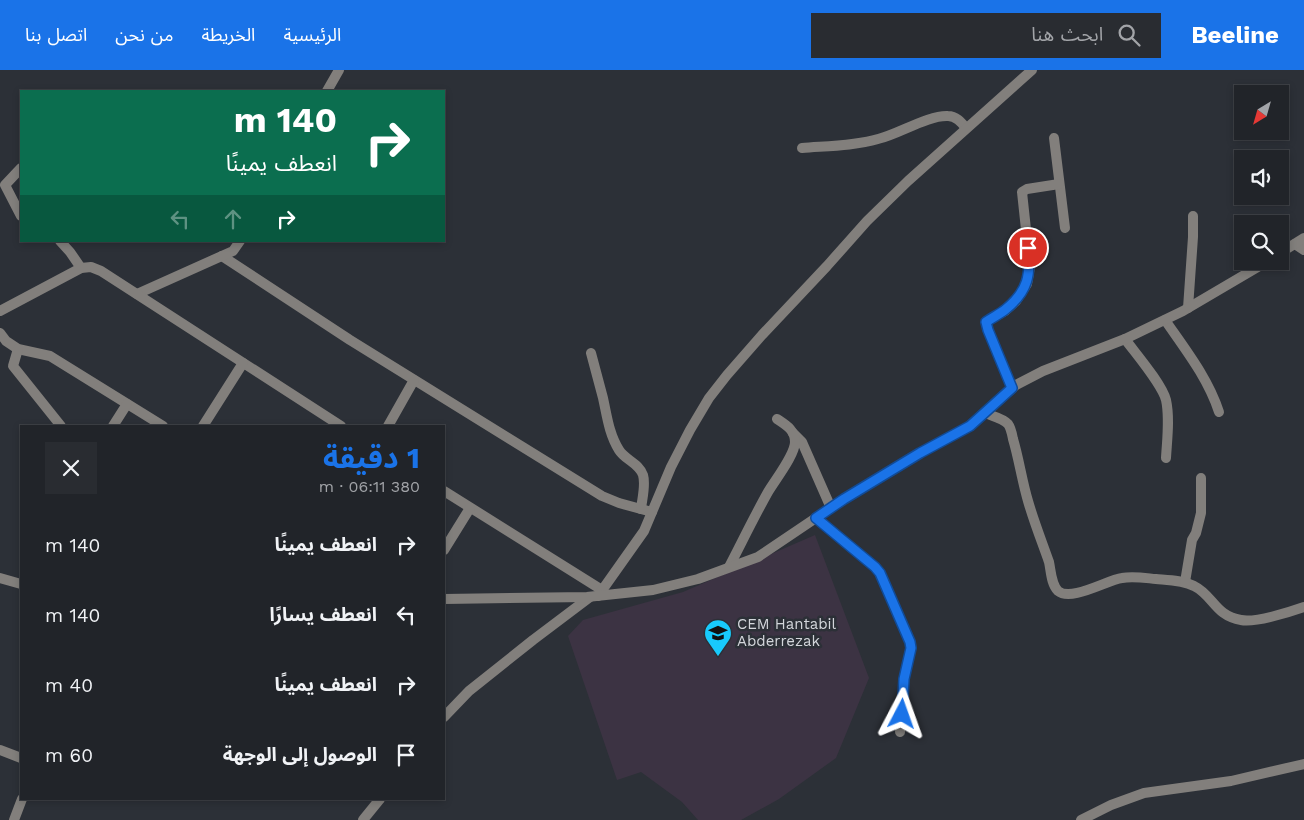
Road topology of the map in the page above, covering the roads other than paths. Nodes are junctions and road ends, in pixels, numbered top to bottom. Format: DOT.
graph roads {
  1 [pos="340,70"];
  2 [pos="1032,70"];
  3 [pos="328,90"];
  4 [pos="966,128"];
  5 [pos="1054,138"];
  6 [pos="802,148"];
  7 [pos="20,169"];
  8 [pos="1059,184"];
  9 [pos="20,214"];
  10 [pos="1193,216"];
  11 [pos="1065,228"];
  12 [pos="1299,241"];
  13 [pos="61,242"];
  14 [pos="239,242"];
  15 [pos="1304,250"];
  16 [pos="222,256"];
  17 [pos="81,268"];
  18 [pos="1253,270"];
  19 [pos="137,294"];
  20 [pos="1188,308"];
  21 [pos="0,311"];
  22 [pos="1165,320"];
  23 [pos="0,333"];
  24 [pos="1125,339"];
  25 [pos="18,349"];
  26 [pos="591,353"];
  27 [pos="243,363"];
  28 [pos="414,380"];
  29 [pos="1012,388"];
  30 [pos="127,404"];
  31 [pos="1219,412"];
  32 [pos="985,413"];
  33 [pos="777,419"];
  34 [pos="60,425"];
  35 [pos="114,425"];
  36 [pos="160,425"];
  37 [pos="204,425"];
  38 [pos="339,425"];
  39 [pos="389,425"];
  40 [pos="793,433"];
  41 [pos="1166,458"];
  42 [pos="1201,478"];
  43 [pos="445,492"];
  44 [pos="470,508"];
  45 [pos="830,508"];
  46 [pos="646,511"];
  47 [pos="816,518"];
  48 [pos="445,548"];
  49 [pos="729,568"];
  50 [pos="0,578"];
  51 [pos="1185,582"];
  52 [pos="20,584"];
  53 [pos="597,594"];
  54 [pos="445,599"];
  55 [pos="1304,607"];
  56 [pos="445,716"];
  57 [pos="900,732"];
  58 [pos="0,750"];
  59 [pos="20,758"];
  60 [pos="1304,764"];
  61 [pos="22,800"];
  62 [pos="379,800"];
  63 [pos="14,820"];
  64 [pos="362,820"];
  65 [pos="1082,820"];
  1 -- 3 [label="street"];
  2 -- 4 [label="street"];
  4 -- 6 [label="street"];
  4 -- 46 [label="street"];
  5 -- 8 [label="street"];
  7 -- 9 [label="street"];
  8 -- 11 [label="street"];
  8 -- 29 [label="street"];
  10 -- 20 [label="street"];
  12 -- 15 [label="street"];
  13 -- 17 [label="street"];
  14 -- 16 [label="street"];
  16 -- 19 [label="street"];
  16 -- 28 [label="street"];
  17 -- 19 [label="street"];
  17 -- 21 [label="street"];
  18 -- 20 [label="street"];
  19 -- 27 [label="street"];
  20 -- 22 [label="street"];
  22 -- 24 [label="street"];
  22 -- 31 [label="street"];
  23 -- 25 [label="street"];
  24 -- 29 [label="street"];
  24 -- 41 [label="street"];
  25 -- 30 [label="street"];
  25 -- 34 [label="street"];
  26 -- 46 [label="street"];
  27 -- 37 [label="street"];
  27 -- 38 [label="street"];
  28 -- 39 [label="street"];
  28 -- 46 [label="street"];
  29 -- 32 [label="street"];
  30 -- 35 [label="street"];
  30 -- 36 [label="street"];
  32 -- 45 [label="street"];
  32 -- 51 [label="street"];
  33 -- 40 [label="street"];
  40 -- 45 [label="street"];
  40 -- 49 [label="street"];
  42 -- 51 [label="street"];
  43 -- 44 [label="street"];
  44 -- 48 [label="street"];
  44 -- 53 [label="street"];
  45 -- 47 [label="street"];
  46 -- 53 [label="street"];
  47 -- 49 [label="street"];
  47 -- 57 [label="street"];
  49 -- 53 [label="street"];
  50 -- 52 [label="street"];
  51 -- 55 [label="street"];
  53 -- 54 [label="street"];
  53 -- 56 [label="street"];
  58 -- 59 [label="street"];
  60 -- 65 [label="street"];
  61 -- 63 [label="street"];
  62 -- 64 [label="street"];
}
